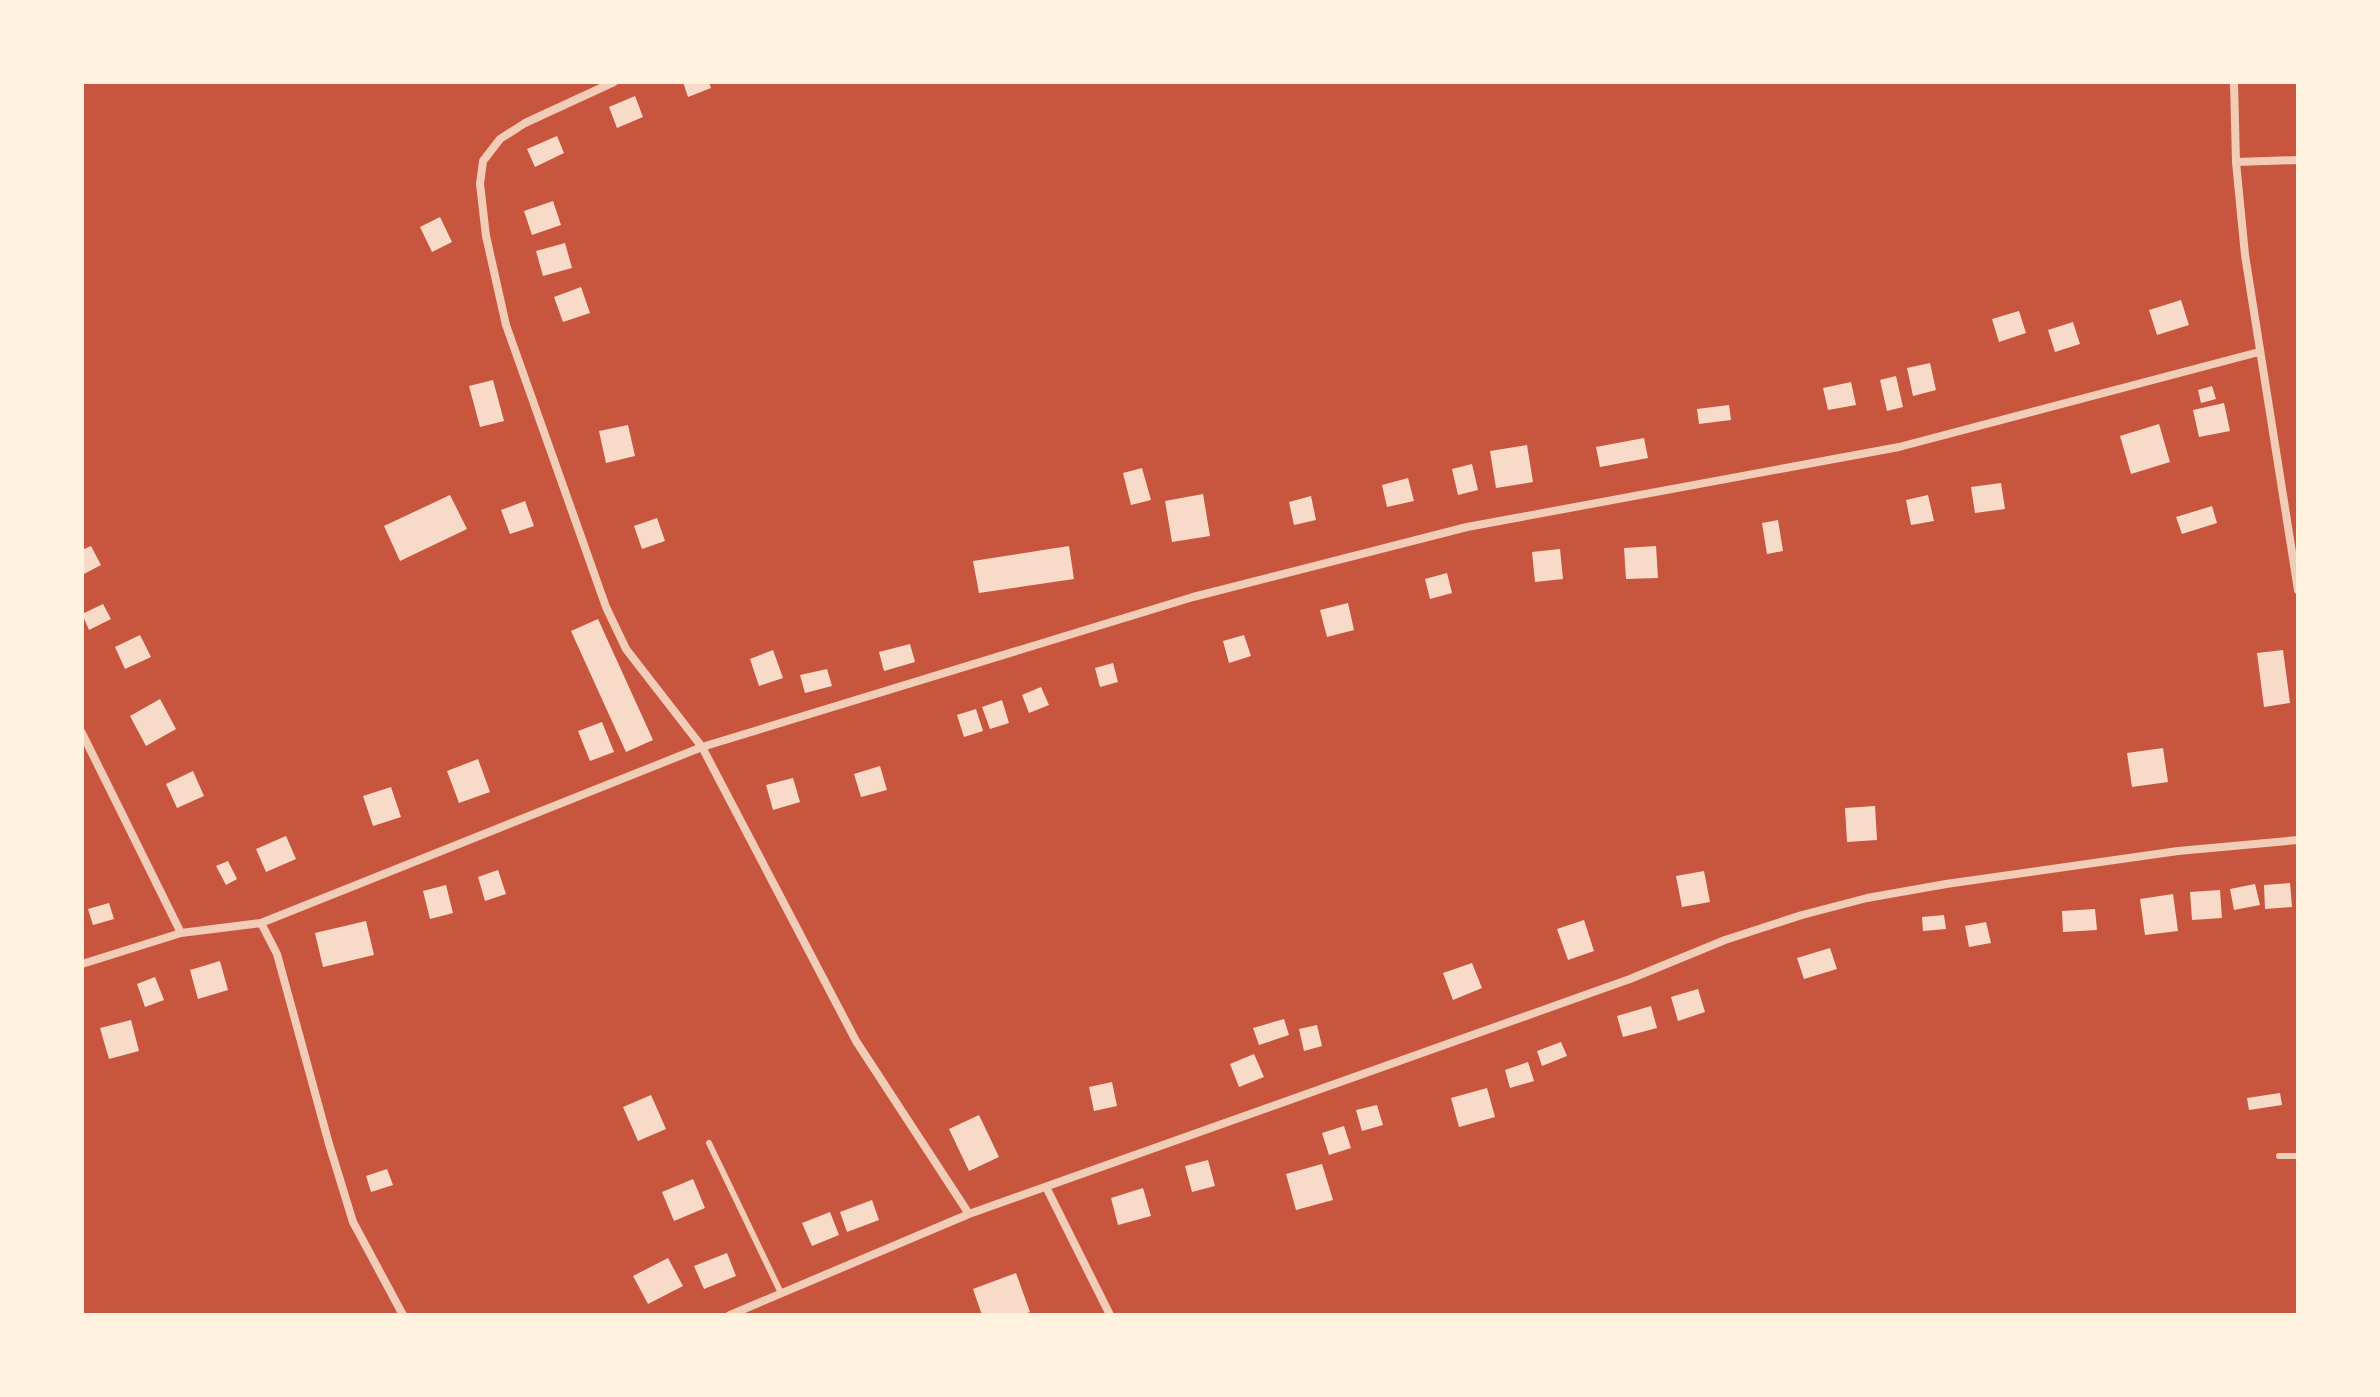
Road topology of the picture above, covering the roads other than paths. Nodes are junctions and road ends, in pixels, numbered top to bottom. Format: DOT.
graph roads {
  1 [pos="614,82"];
  2 [pos="2234,82"];
  3 [pos="2298,160"];
  4 [pos="2236,162"];
  5 [pos="2259,352"];
  6 [pos="2298,590"];
  7 [pos="82,733"];
  8 [pos="702,747"];
  9 [pos="2298,840"];
  10 [pos="261,923"];
  11 [pos="181,933"];
  12 [pos="82,964"];
  13 [pos="709,1143"];
  14 [pos="2279,1156"];
  15 [pos="2298,1156"];
  16 [pos="1046,1187"];
  17 [pos="969,1214"];
  18 [pos="781,1293"];
  19 [pos="403,1315"];
  20 [pos="730,1315"];
  21 [pos="1110,1315"];
  1 -- 8 [label="street"];
  2 -- 4 [label="street"];
  3 -- 4 [label="street"];
  4 -- 5 [label="street"];
  5 -- 6 [label="street"];
  5 -- 8 [label="street"];
  7 -- 11 [label="street"];
  8 -- 10 [label="street"];
  8 -- 17 [label="street"];
  9 -- 16 [label="street"];
  10 -- 11 [label="street"];
  10 -- 19 [label="street"];
  11 -- 12 [label="street"];
  13 -- 18 [label="lane"];
  14 -- 15 [label="lane"];
  16 -- 17 [label="street"];
  16 -- 21 [label="street"];
  17 -- 18 [label="street"];
  18 -- 20 [label="street"];
}
